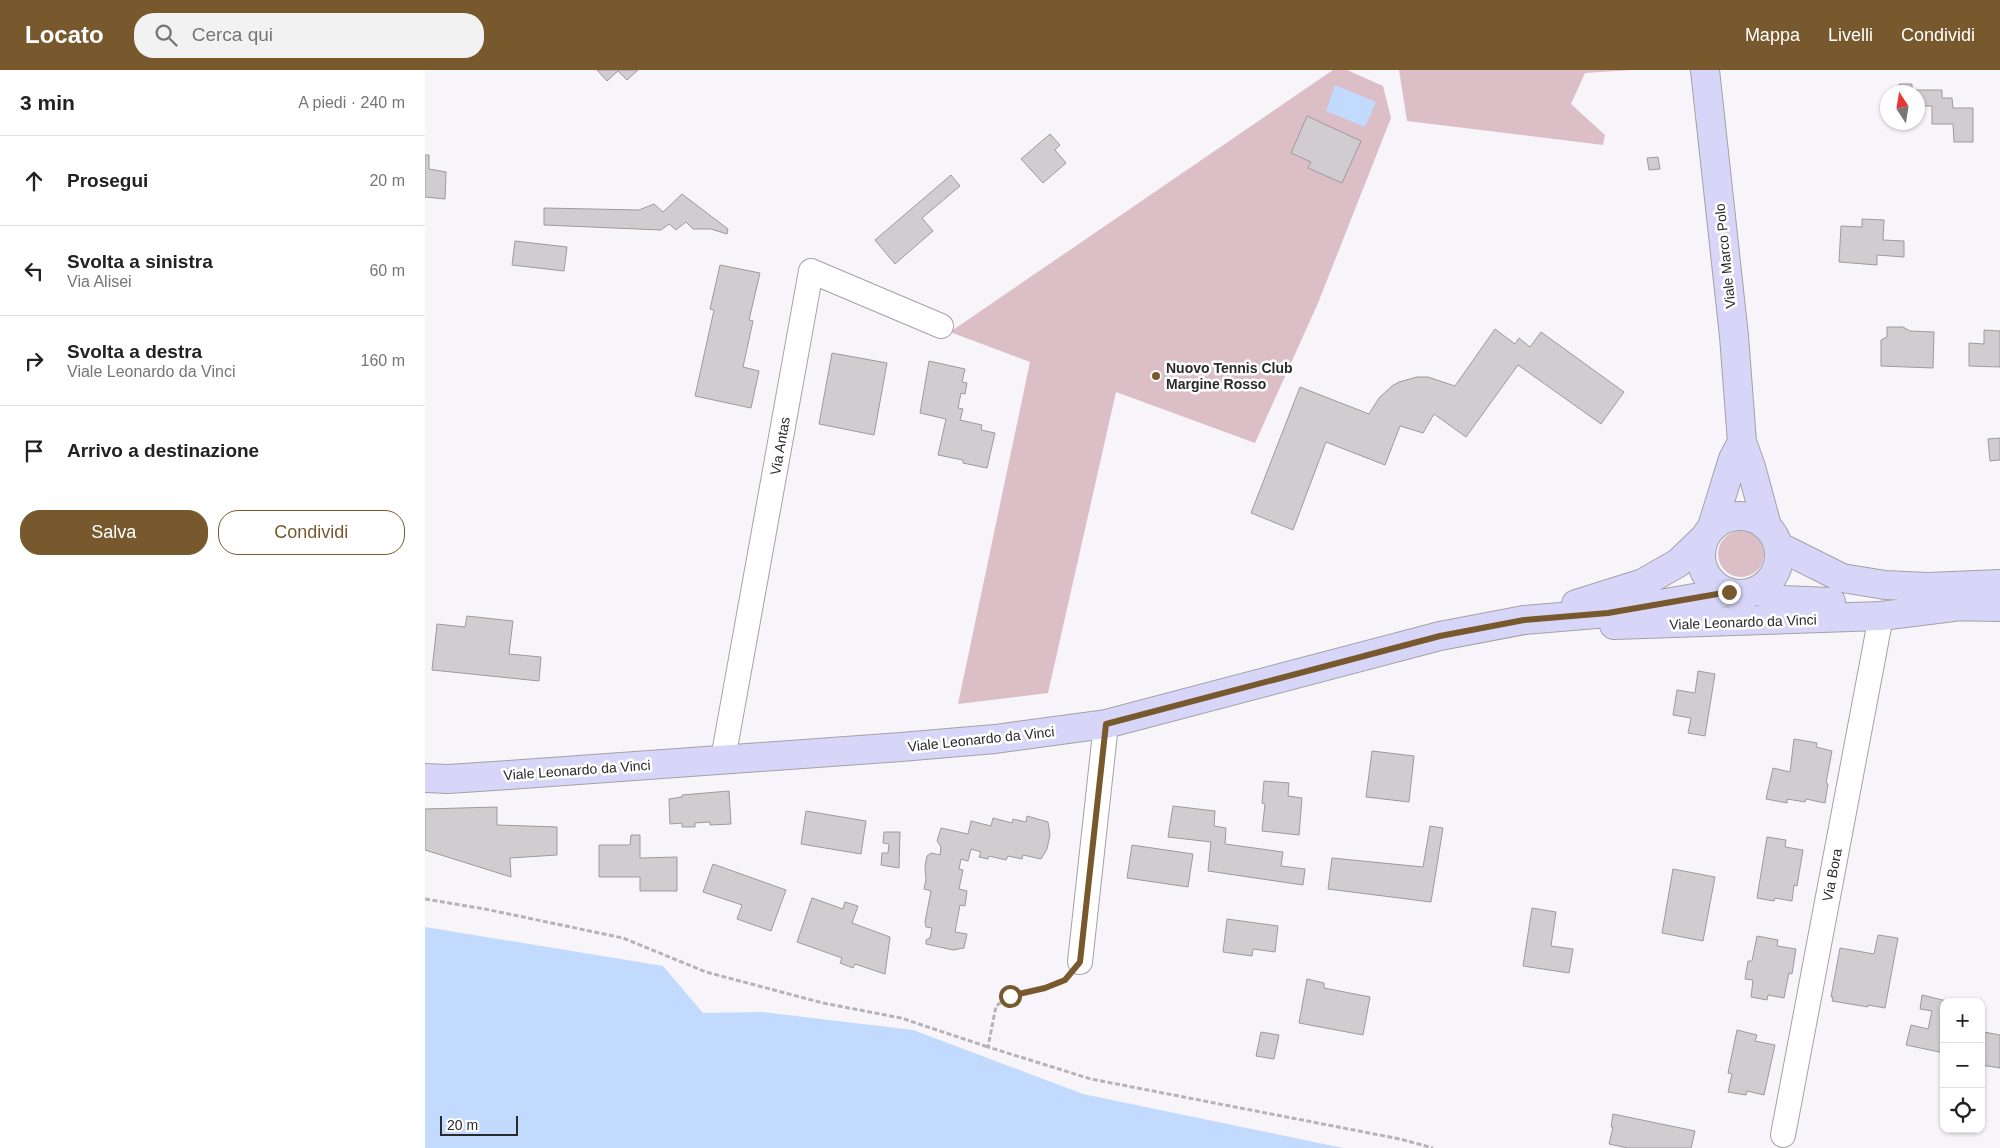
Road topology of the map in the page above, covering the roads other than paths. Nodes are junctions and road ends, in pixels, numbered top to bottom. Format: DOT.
graph roads {
  1 [pos="1705,70"];
  2 [pos="941,326"];
  3 [pos="1742,442"];
  4 [pos="1709,532"];
  5 [pos="1773,536"];
  6 [pos="2000,584"];
  7 [pos="1757,590"];
  8 [pos="1729,592"];
  9 [pos="1961,606"];
  10 [pos="2000,607"];
  11 [pos="1881,616"];
  12 [pos="1524,620"];
  13 [pos="1106,724"];
  14 [pos="723,760"];
  15 [pos="425,778"];
  16 [pos="1080,962"];
  17 [pos="1783,1134"];
  1 -- 3 [label="main road, Viale Marco Polo"];
  2 -- 14 [label="street, Via Antas"];
  3 -- 4 [label="main road, Viale Marco Polo"];
  3 -- 5 [label="main road, Viale Marco Polo"];
  4 -- 5 [label="main road"];
  4 -- 8 [label="main road"];
  4 -- 12 [label="main road, Viale Leonardo da Vinci"];
  5 -- 6 [label="main road"];
  5 -- 7 [label="main road"];
  7 -- 8 [label="main road"];
  7 -- 9 [label="main road, Viale Leonardo da Vinci"];
  8 -- 12 [label="main road, Viale Leonardo da Vinci"];
  9 -- 10 [label="main road, Viale Leonardo da Vinci"];
  9 -- 11 [label="main road, Viale Leonardo da Vinci"];
  11 -- 12 [label="main road, Viale Leonardo da Vinci"];
  11 -- 17 [label="street, Via Bora"];
  12 -- 13 [label="main road, Viale Leonardo da Vinci"];
  13 -- 14 [label="main road, Viale Leonardo da Vinci"];
  13 -- 16 [label="street"];
  14 -- 15 [label="main road, Viale Leonardo da Vinci"];
}
